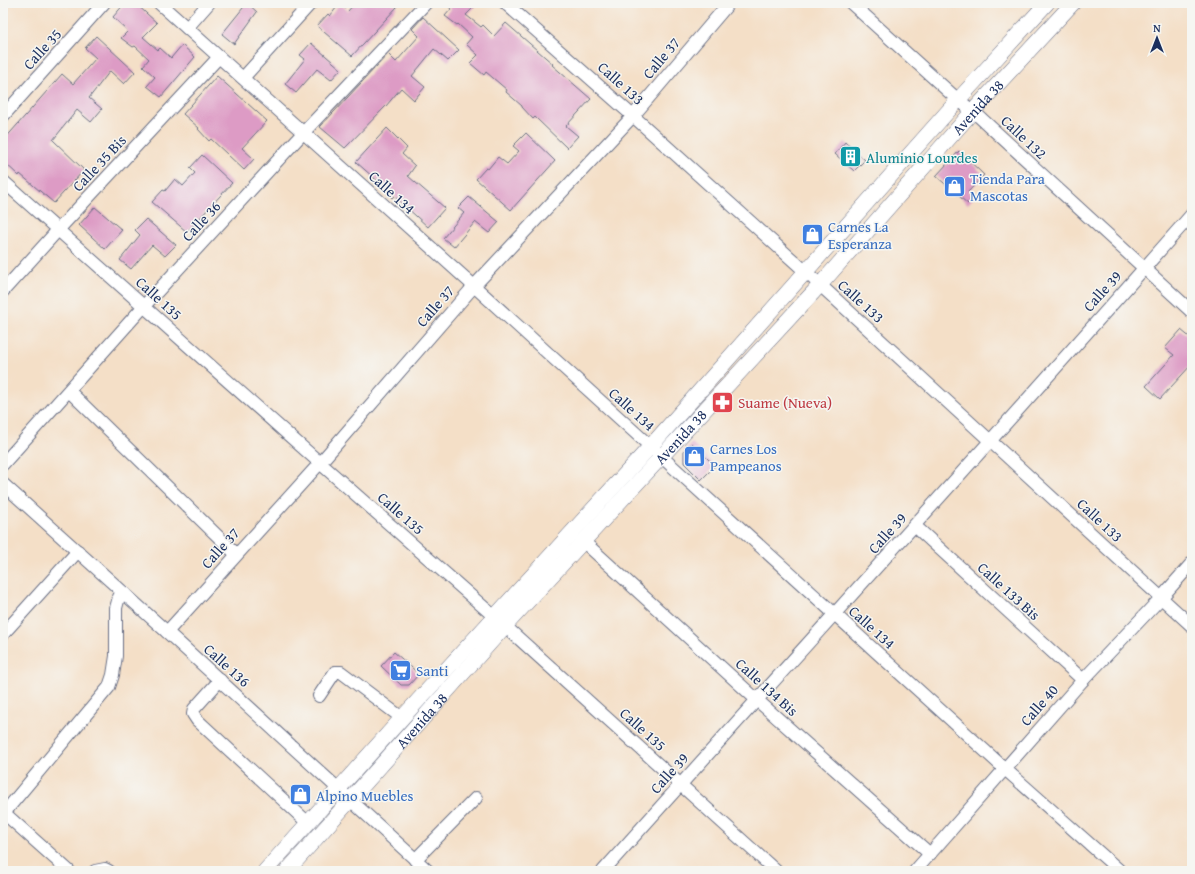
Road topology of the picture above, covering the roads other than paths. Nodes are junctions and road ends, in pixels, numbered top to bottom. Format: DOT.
graph roads {
  1 [pos="104,3"];
  2 [pos="159,3"];
  3 [pos="209,3"];
  4 [pos="311,3"];
  5 [pos="426,3"];
  6 [pos="505,3"];
  7 [pos="729,3"];
  8 [pos="851,3"];
  9 [pos="1047,3"];
  10 [pos="1073,3"];
  11 [pos="187,28"];
  12 [pos="219,57"];
  13 [pos="243,78"];
  14 [pos="958,100"];
  15 [pos="973,112"];
  16 [pos="3,116"];
  17 [pos="633,116"];
  18 [pos="303,133"];
  19 [pos="3,181"];
  20 [pos="1192,214"];
  21 [pos="58,230"];
  22 [pos="1144,268"];
  23 [pos="806,272"];
  24 [pos="820,285"];
  25 [pos="474,286"];
  26 [pos="3,291"];
  27 [pos="144,306"];
  28 [pos="1192,312"];
  29 [pos="69,391"];
  30 [pos="991,440"];
  31 [pos="650,447"];
  32 [pos="662,457"];
  33 [pos="320,463"];
  34 [pos="3,464"];
  35 [pos="3,484"];
  36 [pos="915,526"];
  37 [pos="584,542"];
  38 [pos="78,550"];
  39 [pos="236,554"];
  40 [pos="1192,563"];
  41 [pos="124,593"];
  42 [pos="1161,598"];
  43 [pos="834,614"];
  44 [pos="500,621"];
  45 [pos="1192,626"];
  46 [pos="167,632"];
  47 [pos="3,634"];
  48 [pos="220,680"];
  49 [pos="1083,680"];
  50 [pos="319,696"];
  51 [pos="757,700"];
  52 [pos="402,718"];
  53 [pos="1005,769"];
  54 [pos="680,784"];
  55 [pos="339,789"];
  56 [pos="476,798"];
  57 [pos="351,800"];
  58 [pos="3,812"];
  59 [pos="308,823"];
  60 [pos="930,854"];
  61 [pos="415,860"];
  62 [pos="69,871"];
  63 [pos="95,871"];
  64 [pos="109,871"];
  65 [pos="265,871"];
  66 [pos="287,871"];
  67 [pos="428,871"];
  68 [pos="603,871"];
  69 [pos="776,871"];
  70 [pos="915,871"];
  71 [pos="1120,871"];
  1 -- 16 [label="street, Calle 35"];
  2 -- 11 [label="street, Calle 134"];
  3 -- 11 [label="street"];
  4 -- 13 [label="street"];
  5 -- 18 [label="street, Calle 36"];
  6 -- 17 [label="street, Calle 133"];
  7 -- 17 [label="street, Calle 37"];
  8 -- 14 [label="street, Calle 132"];
  9 -- 14 [label="main road, Avenida 38"];
  10 -- 15 [label="main road, Avenida 38"];
  11 -- 12 [label="street, Calle 134"];
  12 -- 13 [label="street, Calle 134"];
  12 -- 21 [label="street, Calle 35 Bis"];
  13 -- 18 [label="street, Calle 134"];
  14 -- 15 [label="street, Calle 132"];
  14 -- 23 [label="main road, Avenida 38"];
  15 -- 22 [label="street, Calle 132"];
  15 -- 24 [label="main road, Avenida 38"];
  17 -- 23 [label="street, Calle 133"];
  17 -- 25 [label="street, Calle 37"];
  18 -- 25 [label="street, Calle 134"];
  18 -- 27 [label="street, Calle 36"];
  19 -- 21 [label="street, Calle 135"];
  20 -- 22 [label="street, Calle 39"];
  21 -- 26 [label="street, Calle 35 Bis"];
  21 -- 27 [label="street, Calle 135"];
  22 -- 28 [label="street, Calle 132"];
  22 -- 30 [label="street, Calle 39"];
  23 -- 24 [label="street, Calle 133"];
  23 -- 31 [label="main road, Avenida 38"];
  24 -- 30 [label="street, Calle 133"];
  24 -- 32 [label="main road, Avenida 38"];
  25 -- 31 [label="street, Calle 134"];
  25 -- 33 [label="street, Calle 37"];
  27 -- 29 [label="street, Calle 36"];
  27 -- 33 [label="street, Calle 135"];
  29 -- 34 [label="street, Calle 36"];
  29 -- 39 [label="street"];
  30 -- 36 [label="street, Calle 39"];
  30 -- 42 [label="street, Calle 133"];
  31 -- 32 [label="street, Calle 134"];
  31 -- 44 [label="main road, Avenida 38"];
  32 -- 37 [label="main road, Avenida 38"];
  32 -- 43 [label="street, Calle 134"];
  33 -- 39 [label="street, Calle 37"];
  33 -- 44 [label="street, Calle 135"];
  35 -- 38 [label="street, Calle 136"];
  36 -- 43 [label="street, Calle 39"];
  36 -- 49 [label="street, Calle 133 Bis"];
  37 -- 44 [label="main road, Avenida 38"];
  37 -- 51 [label="street, Calle 134 Bis"];
  38 -- 41 [label="street, Calle 136"];
  38 -- 47 [label="street"];
  39 -- 46 [label="street, Calle 37"];
  40 -- 42 [label="street, Calle 40"];
  41 -- 46 [label="street, Calle 136"];
  41 -- 58 [label="street"];
  42 -- 45 [label="street, Calle 133"];
  42 -- 49 [label="street, Calle 40"];
  43 -- 51 [label="street, Calle 39"];
  43 -- 53 [label="street, Calle 134"];
  44 -- 52 [label="main road, Avenida 38"];
  44 -- 54 [label="street, Calle 135"];
  44 -- 57 [label="main road, Avenida 38"];
  46 -- 48 [label="street, Calle 136"];
  48 -- 55 [label="street, Calle 136"];
  48 -- 59 [label="street"];
  49 -- 53 [label="street, Calle 40"];
  50 -- 52 [label="street"];
  51 -- 54 [label="street, Calle 39"];
  51 -- 60 [label="street, Calle 134 Bis"];
  52 -- 55 [label="main road, Avenida 38"];
  53 -- 60 [label="street, Calle 40"];
  53 -- 71 [label="street, Calle 134"];
  54 -- 68 [label="street, Calle 39"];
  54 -- 69 [label="street, Calle 135"];
  55 -- 57 [label="street, Calle 136"];
  55 -- 59 [label="main road, Avenida 38"];
  56 -- 61 [label="street"];
  57 -- 61 [label="street, Calle 136"];
  57 -- 66 [label="main road, Avenida 38"];
  58 -- 62 [label="street"];
  59 -- 65 [label="main road, Avenida 38"];
  60 -- 70 [label="street, Calle 40"];
  61 -- 67 [label="street, Calle 136"];
  63 -- 64 [label="street"];
}
